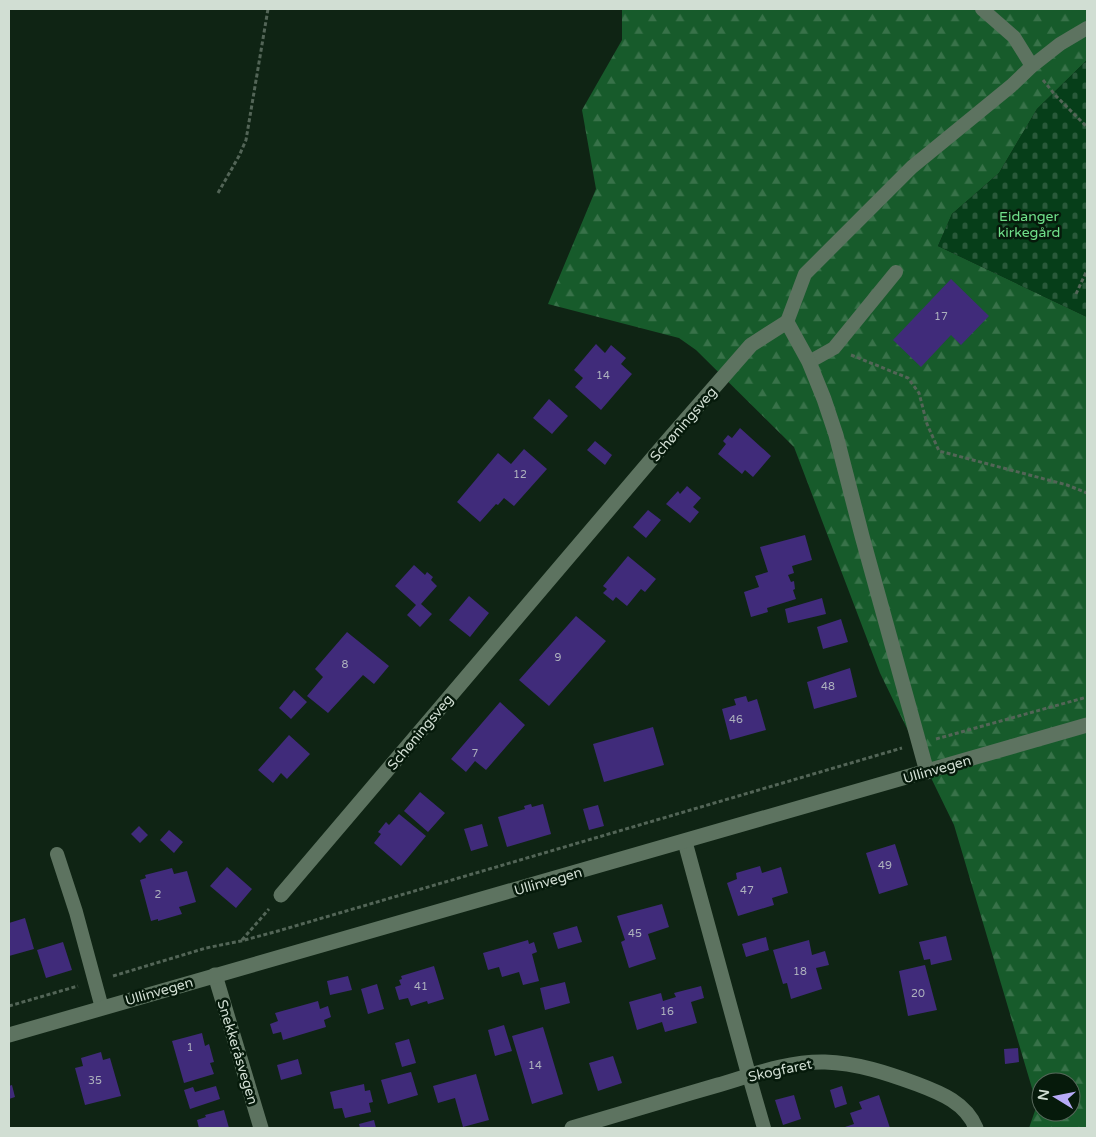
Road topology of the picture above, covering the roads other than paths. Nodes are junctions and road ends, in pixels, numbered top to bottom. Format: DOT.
graph roads {
  1 [pos="982,9"];
  2 [pos="1087,28"];
  3 [pos="1032,66"];
  4 [pos="896,272"];
  5 [pos="787,322"];
  6 [pos="809,362"];
  7 [pos="1087,725"];
  8 [pos="927,772"];
  9 [pos="685,842"];
  10 [pos="57,854"];
  11 [pos="281,895"];
  12 [pos="215,975"];
  13 [pos="102,1008"];
  14 [pos="9,1035"];
  15 [pos="749,1076"];
  16 [pos="261,1128"];
  17 [pos="572,1128"];
  18 [pos="764,1128"];
  19 [pos="976,1128"];
  1 -- 3 [label="lane"];
  2 -- 3 [label="lane"];
  3 -- 5 [label="lane"];
  4 -- 6 [label="lane"];
  5 -- 6 [label="street"];
  5 -- 11 [label="street, Schøningsveg"];
  6 -- 8 [label="street"];
  7 -- 8 [label="street, Ullinvegen"];
  8 -- 9 [label="street, Ullinvegen"];
  9 -- 12 [label="street, Ullinvegen"];
  9 -- 15 [label="street"];
  10 -- 13 [label="lane"];
  12 -- 13 [label="street, Ullinvegen"];
  12 -- 16 [label="street, Snekkeråsvegen"];
  13 -- 14 [label="street, Ullinvegen"];
  15 -- 17 [label="street, Skogfaret"];
  15 -- 18 [label="lane"];
  15 -- 19 [label="street, Skogfaret"];
}
